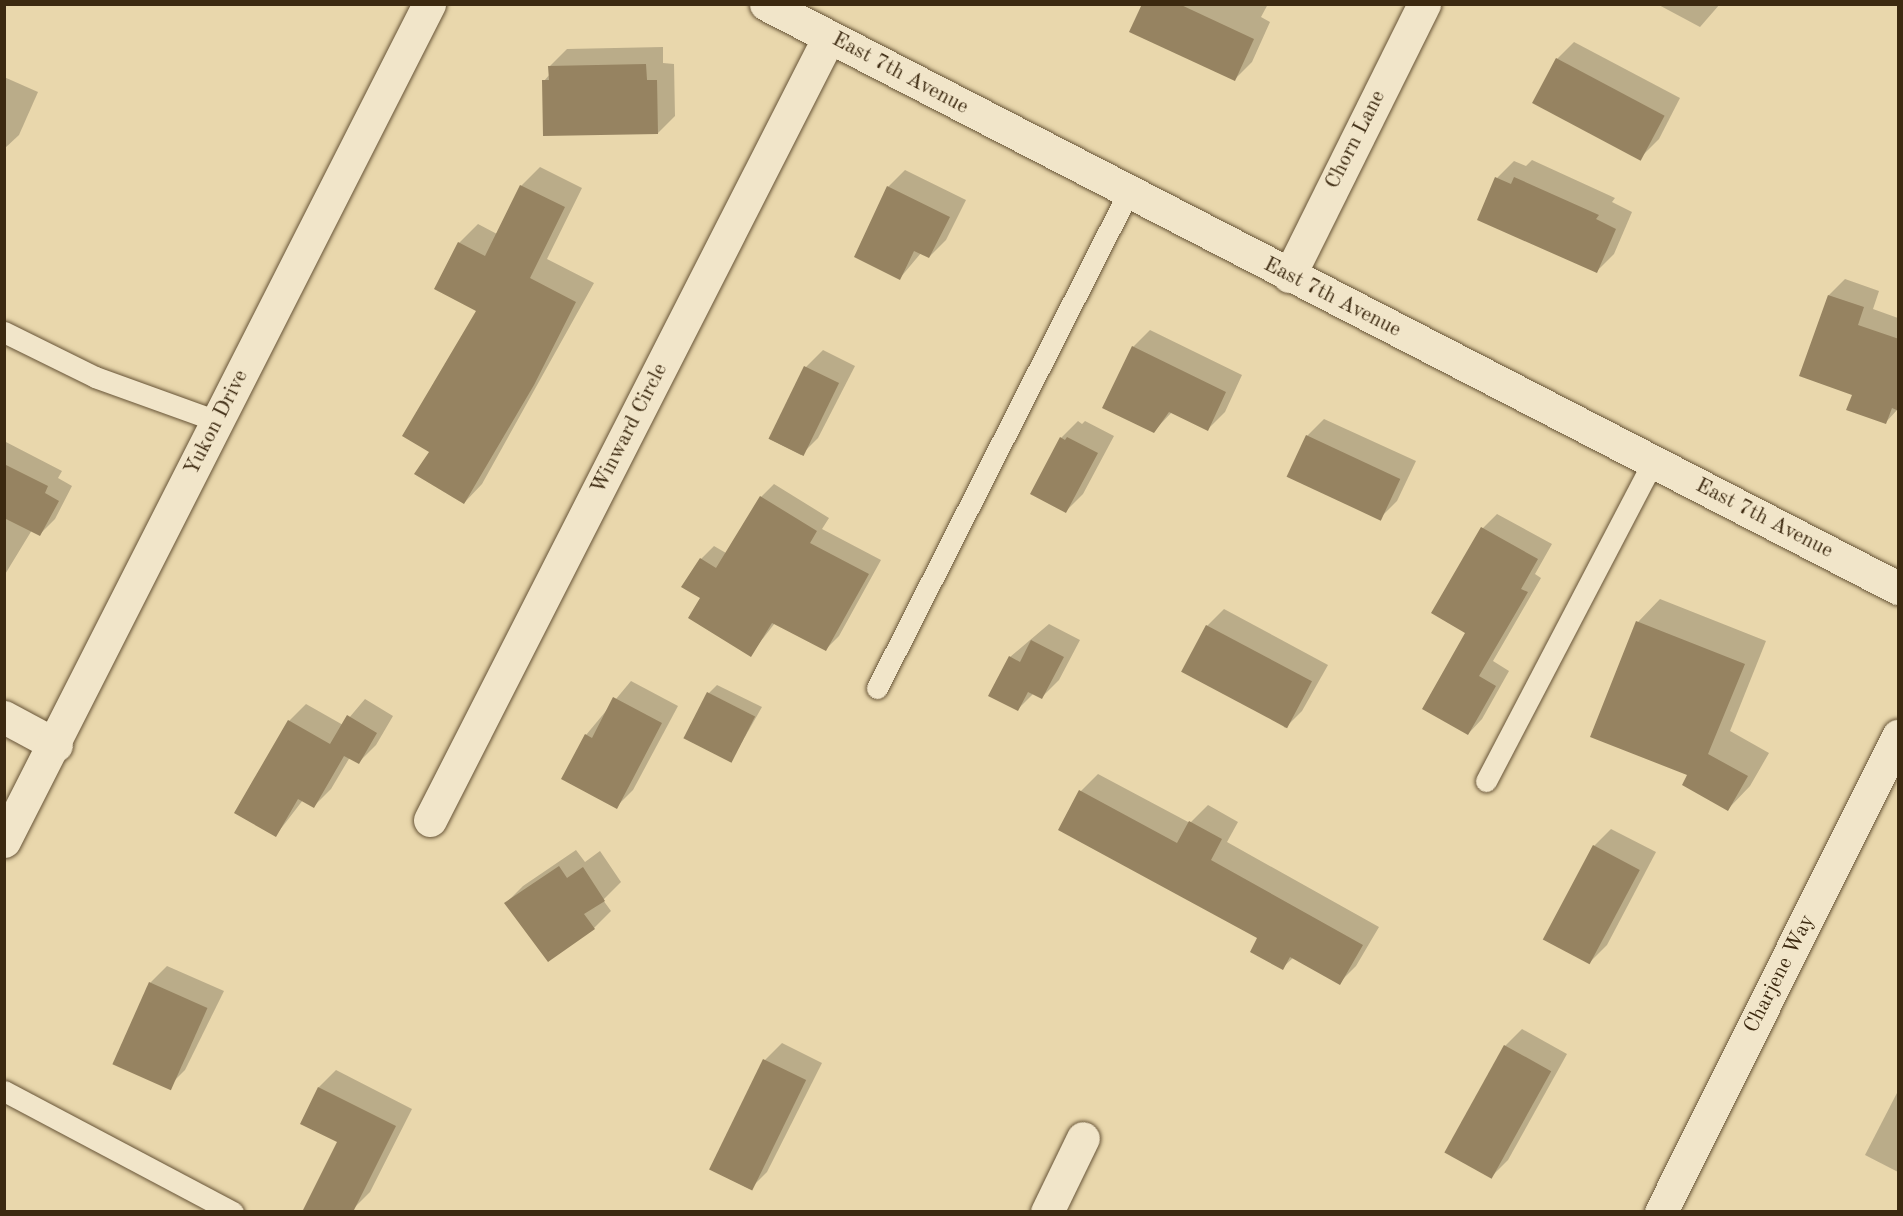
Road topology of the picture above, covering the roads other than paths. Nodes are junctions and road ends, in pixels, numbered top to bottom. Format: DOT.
graph roads {
  1 [pos="429,4"];
  2 [pos="766,4"];
  3 [pos="1424,4"];
  4 [pos="829,37"];
  5 [pos="1128,194"];
  6 [pos="1288,276"];
  7 [pos="4,332"];
  8 [pos="217,421"];
  9 [pos="1653,461"];
  10 [pos="1899,588"];
  11 [pos="877,688"];
  12 [pos="4,717"];
  13 [pos="1899,736"];
  14 [pos="56,745"];
  15 [pos="1485,781"];
  16 [pos="430,820"];
  17 [pos="4,841"];
  18 [pos="4,1091"];
  19 [pos="1083,1138"];
  20 [pos="233,1212"];
  21 [pos="1047,1212"];
  22 [pos="1661,1212"];
  1 -- 8 [label="street, Yukon Drive"];
  2 -- 4 [label="street, East 7th Avenue"];
  3 -- 6 [label="street, Chorn Lane"];
  4 -- 5 [label="street, East 7th Avenue"];
  4 -- 16 [label="street, Winward Circle"];
  5 -- 6 [label="street, East 7th Avenue"];
  5 -- 11 [label="lane"];
  6 -- 9 [label="street, East 7th Avenue"];
  7 -- 8 [label="lane"];
  8 -- 14 [label="street, Yukon Drive"];
  9 -- 10 [label="street, East 7th Avenue"];
  9 -- 15 [label="lane"];
  12 -- 14 [label="street"];
  13 -- 22 [label="street, Charjene Way"];
  14 -- 17 [label="street, Yukon Drive"];
  18 -- 20 [label="lane"];
  19 -- 21 [label="street"];
}
